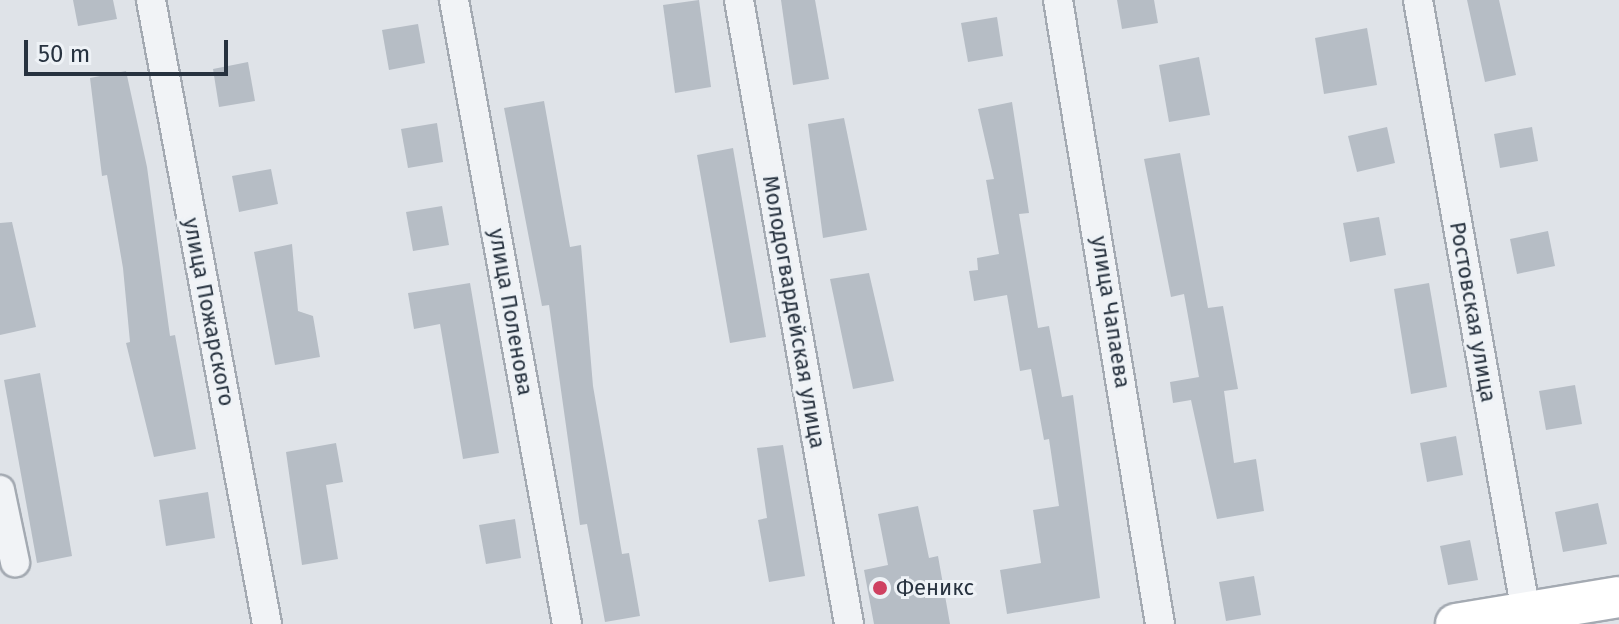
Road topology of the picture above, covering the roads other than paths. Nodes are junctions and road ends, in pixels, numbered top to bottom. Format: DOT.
graph roads {
  1 [pos="151,0"];
  2 [pos="454,0"];
  3 [pos="739,0"];
  4 [pos="1058,0"];
  5 [pos="1418,0"];
  6 [pos="0,490"];
  7 [pos="15,562"];
  8 [pos="1619,597"];
  9 [pos="1527,619"];
  10 [pos="267,624"];
  11 [pos="567,624"];
  12 [pos="849,624"];
  13 [pos="1160,624"];
  14 [pos="1456,624"];
  1 -- 10 [label="street, улица Пожарского"];
  2 -- 11 [label="street, улица Поленова"];
  3 -- 12 [label="street, Молодогвардейская улица"];
  4 -- 13 [label="street, улица Чапаева"];
  5 -- 9 [label="street, Ростовская улица"];
  6 -- 7 [label="street"];
  8 -- 9 [label="street"];
  9 -- 14 [label="street"];
}
